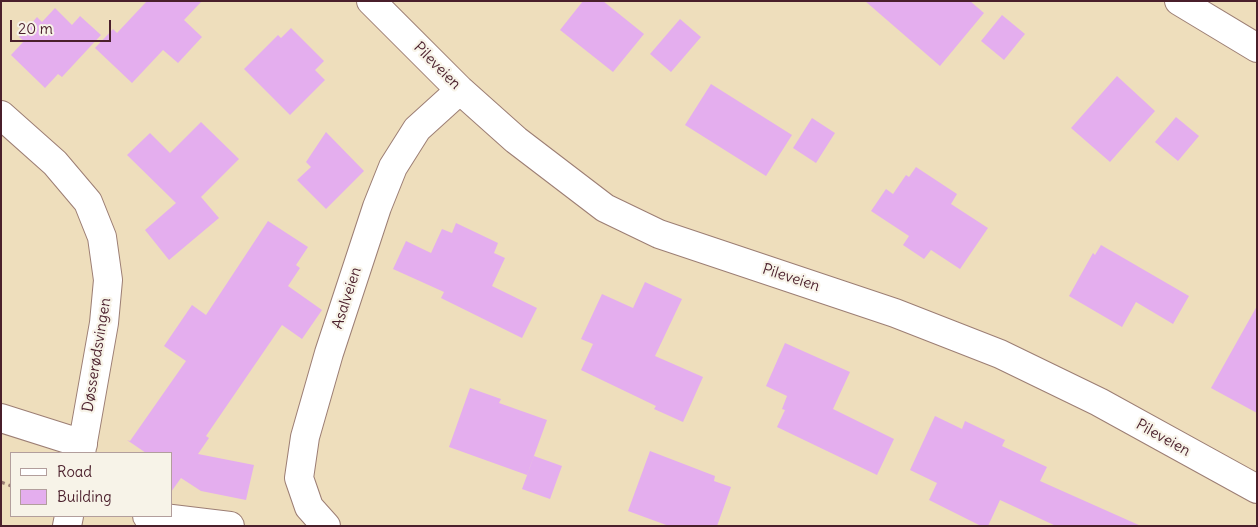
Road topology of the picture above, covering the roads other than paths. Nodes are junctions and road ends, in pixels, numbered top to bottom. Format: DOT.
graph roads {
  1 [pos="371,1"];
  2 [pos="1179,1"];
  3 [pos="1257,48"];
  4 [pos="460,90"];
  5 [pos="1,115"];
  6 [pos="1,418"];
  7 [pos="82,449"];
  8 [pos="1257,489"];
  9 [pos="155,517"];
  10 [pos="316,524"];
  11 [pos="230,526"];
  1 -- 4 [label="street, Pileveien"];
  2 -- 3 [label="street"];
  4 -- 8 [label="street, Pileveien"];
  4 -- 10 [label="street, Asalveien"];
  5 -- 7 [label="street, Døsserødsvingen"];
  6 -- 7 [label="street"];
  9 -- 11 [label="street"];
}
